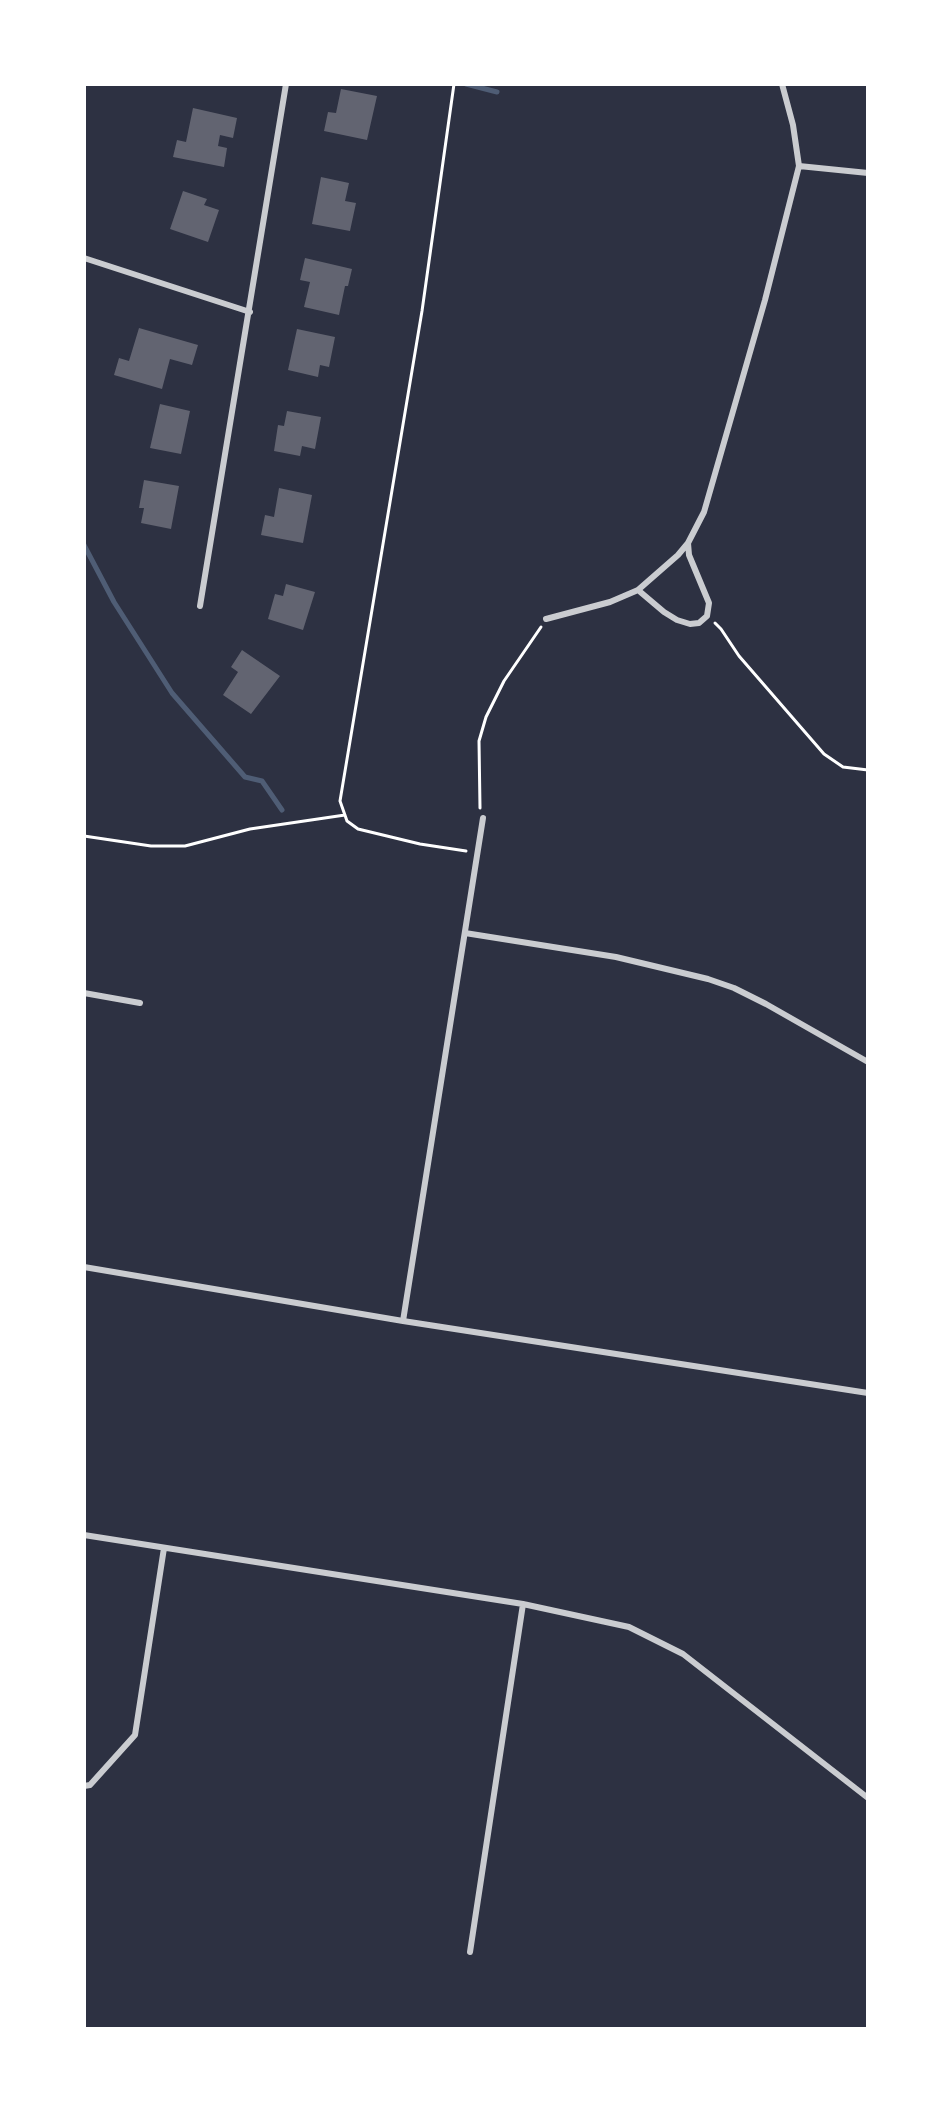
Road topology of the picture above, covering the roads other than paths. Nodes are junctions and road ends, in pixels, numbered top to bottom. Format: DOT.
graph roads {
  1 [pos="286,84"];
  2 [pos="782,84"];
  3 [pos="799,166"];
  4 [pos="868,173"];
  5 [pos="84,258"];
  6 [pos="250,312"];
  7 [pos="688,543"];
  8 [pos="638,590"];
  9 [pos="200,606"];
  10 [pos="546,619"];
  11 [pos="483,818"];
  12 [pos="465,933"];
  13 [pos="84,993"];
  14 [pos="140,1003"];
  15 [pos="868,1062"];
  16 [pos="84,1267"];
  17 [pos="404,1321"];
  18 [pos="868,1393"];
  19 [pos="84,1535"];
  20 [pos="164,1548"];
  21 [pos="523,1604"];
  22 [pos="84,1786"];
  23 [pos="868,1798"];
  24 [pos="470,1952"];
  1 -- 6 [label="street"];
  2 -- 3 [label="street"];
  3 -- 4 [label="street"];
  3 -- 7 [label="street"];
  5 -- 6 [label="street"];
  6 -- 9 [label="street"];
  7 -- 8 [label="street"];
  7 -- 8 [label="street"];
  8 -- 10 [label="street"];
  11 -- 12 [label="street"];
  12 -- 15 [label="street"];
  12 -- 17 [label="street"];
  13 -- 14 [label="street"];
  16 -- 17 [label="street"];
  17 -- 18 [label="street"];
  19 -- 20 [label="street"];
  20 -- 21 [label="street"];
  20 -- 22 [label="street"];
  21 -- 23 [label="street"];
  21 -- 24 [label="street"];
}
